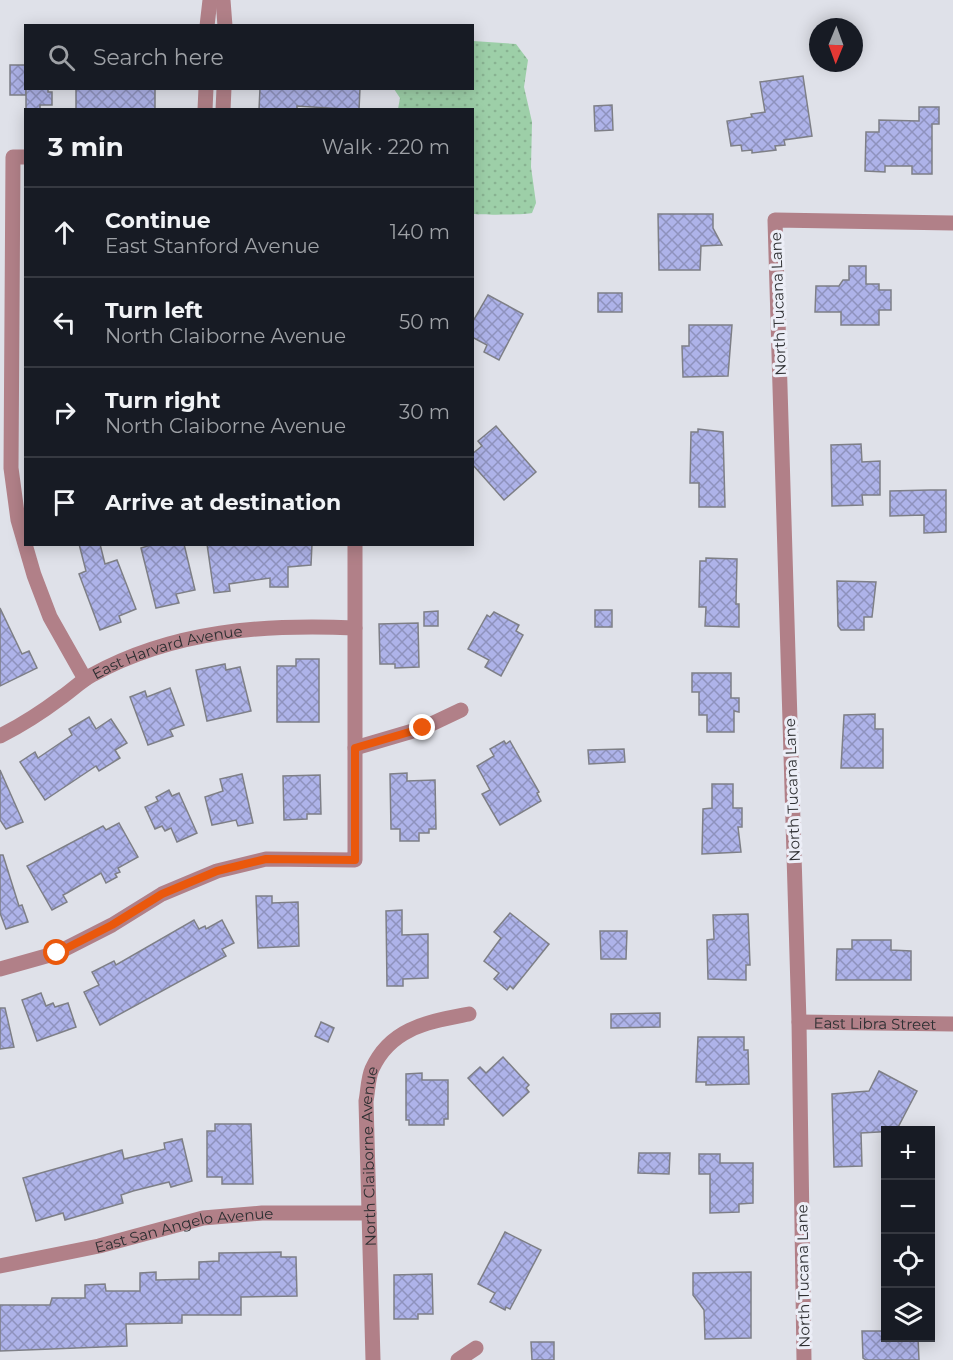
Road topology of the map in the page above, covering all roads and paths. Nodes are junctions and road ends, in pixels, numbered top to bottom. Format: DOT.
graph roads {
  1 [pos="210,0"];
  2 [pos="223,0"];
  3 [pos="207,24"];
  4 [pos="225,24"];
  5 [pos="206,90"];
  6 [pos="224,90"];
  7 [pos="205,108"];
  8 [pos="223,108"];
  9 [pos="19,157"];
  10 [pos="953,223"];
  11 [pos="19,389"];
  12 [pos="24,541"];
  13 [pos="26,546"];
  14 [pos="355,546"];
  15 [pos="355,628"];
  16 [pos="85,680"];
  17 [pos="461,710"];
  18 [pos="0,736"];
  19 [pos="355,748"];
  20 [pos="0,969"];
  21 [pos="469,1014"];
  22 [pos="799,1022"];
  23 [pos="953,1024"];
  24 [pos="369,1213"];
  25 [pos="0,1266"];
  26 [pos="476,1348"];
  27 [pos="374,1360"];
  28 [pos="458,1360"];
  29 [pos="804,1360"];
  1 -- 3 [label="street"];
  2 -- 4 [label="street"];
  5 -- 7 [label="street"];
  6 -- 8 [label="street"];
  9 -- 11 [label="street"];
  10 -- 22 [label="street, North Tucana Lane"];
  11 -- 12 [label="street"];
  13 -- 16 [label="street"];
  14 -- 15 [label="street"];
  15 -- 16 [label="street, East Harvard Avenue"];
  15 -- 19 [label="street"];
  16 -- 18 [label="street, East Harvard Avenue"];
  17 -- 19 [label="street"];
  19 -- 20 [label="street"];
  21 -- 24 [label="street, North Claiborne Avenue"];
  22 -- 23 [label="street, East Libra Street"];
  22 -- 29 [label="street, North Tucana Lane"];
  24 -- 25 [label="street, East San Angelo Avenue"];
  24 -- 27 [label="street, North Claiborne Avenue"];
  26 -- 28 [label="street"];
}
